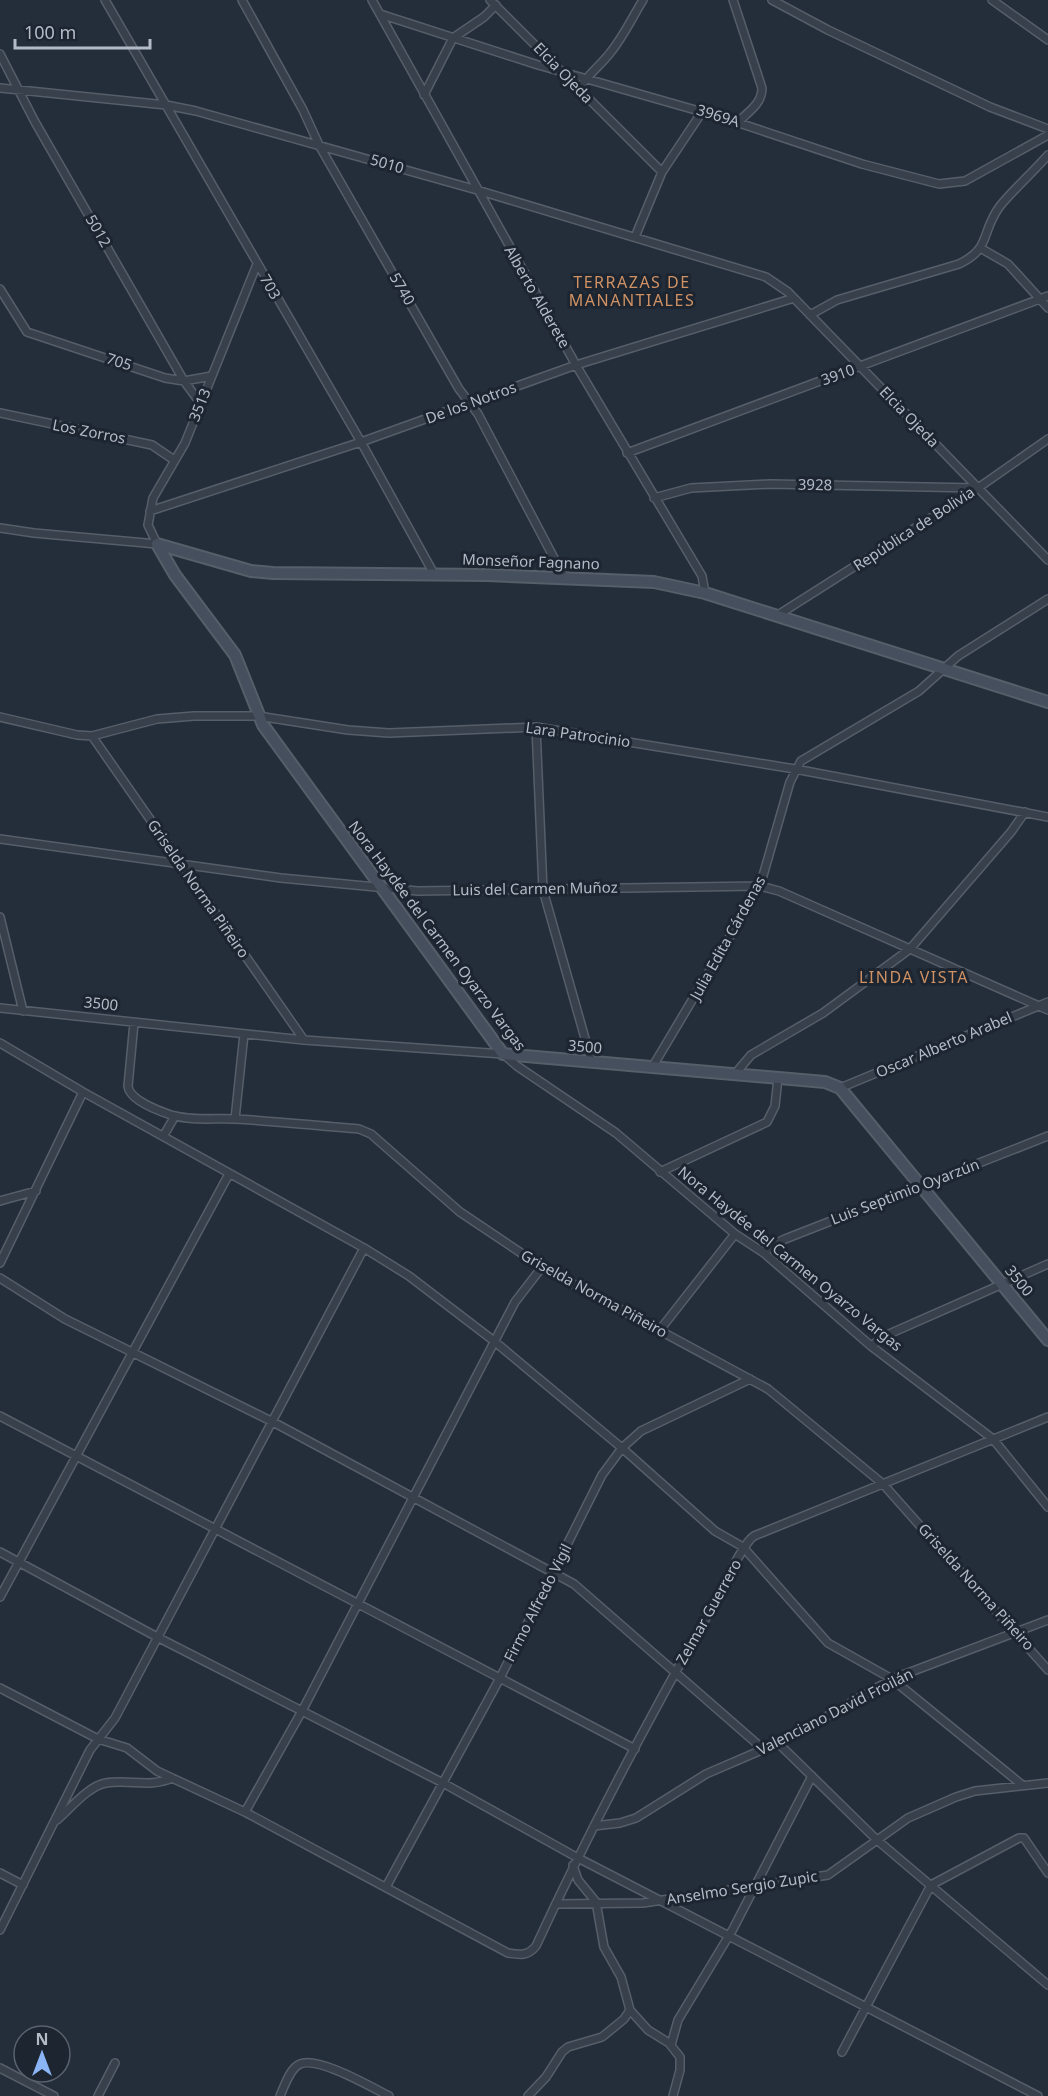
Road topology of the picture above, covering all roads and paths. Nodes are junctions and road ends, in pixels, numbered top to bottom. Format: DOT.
graph roads {
  1 [pos="105,0"];
  2 [pos="242,0"];
  3 [pos="372,0"];
  4 [pos="643,0"];
  5 [pos="733,0"];
  6 [pos="772,0"];
  7 [pos="992,0"];
  8 [pos="493,3"];
  9 [pos="380,14"];
  10 [pos="453,38"];
  11 [pos="1048,40"];
  12 [pos="0,54"];
  13 [pos="560,70"];
  14 [pos="585,78"];
  15 [pos="0,88"];
  16 [pos="579,89"];
  17 [pos="21,90"];
  18 [pos="424,95"];
  19 [pos="166,105"];
  20 [pos="702,112"];
  21 [pos="738,122"];
  22 [pos="1048,129"];
  23 [pos="1048,135"];
  24 [pos="319,145"];
  25 [pos="1048,155"];
  26 [pos="662,172"];
  27 [pos="477,190"];
  28 [pos="634,237"];
  29 [pos="982,249"];
  30 [pos="256,264"];
  31 [pos="766,277"];
  32 [pos="0,289"];
  33 [pos="1048,296"];
  34 [pos="794,298"];
  35 [pos="1040,299"];
  36 [pos="1048,308"];
  37 [pos="810,315"];
  38 [pos="576,365"];
  39 [pos="859,367"];
  40 [pos="212,376"];
  41 [pos="184,381"];
  42 [pos="470,402"];
  43 [pos="201,404"];
  44 [pos="0,413"];
  45 [pos="1048,440"];
  46 [pos="361,442"];
  47 [pos="627,453"];
  48 [pos="174,460"];
  49 [pos="978,488"];
  50 [pos="654,498"];
  51 [pos="150,511"];
  52 [pos="0,528"];
  53 [pos="157,544"];
  54 [pos="1048,560"];
  55 [pos="434,574"];
  56 [pos="564,577"];
  57 [pos="705,593"];
  58 [pos="1048,599"];
  59 [pos="778,615"];
  60 [pos="944,668"];
  61 [pos="1048,702"];
  62 [pos="258,716"];
  63 [pos="0,717"];
  64 [pos="536,727"];
  65 [pos="92,736"];
  66 [pos="795,769"];
  67 [pos="1025,812"];
  68 [pos="1048,817"];
  69 [pos="0,839"];
  70 [pos="178,862"];
  71 [pos="760,886"];
  72 [pos="380,888"];
  73 [pos="543,890"];
  74 [pos="0,917"];
  75 [pos="910,949"];
  76 [pos="1048,1002"];
  77 [pos="1039,1006"];
  78 [pos="0,1008"];
  79 [pos="1048,1010"];
  80 [pos="23,1011"];
  81 [pos="134,1023"];
  82 [pos="244,1034"];
  83 [pos="304,1040"];
  84 [pos="0,1043"];
  85 [pos="503,1054"];
  86 [pos="592,1063"];
  87 [pos="653,1066"];
  88 [pos="735,1074"];
  89 [pos="778,1078"];
  90 [pos="840,1088"];
  91 [pos="83,1092"];
  92 [pos="175,1116"];
  93 [pos="235,1119"];
  94 [pos="164,1135"];
  95 [pos="1048,1136"];
  96 [pos="660,1172"];
  97 [pos="229,1174"];
  98 [pos="921,1186"];
  99 [pos="36,1191"];
  100 [pos="0,1201"];
  101 [pos="735,1234"];
  102 [pos="364,1248"];
  103 [pos="764,1253"];
  104 [pos="0,1263"];
  105 [pos="1048,1264"];
  106 [pos="542,1267"];
  107 [pos="0,1278"];
  108 [pos="1000,1282"];
  109 [pos="659,1331"];
  110 [pos="1048,1340"];
  111 [pos="494,1341"];
  112 [pos="871,1346"];
  113 [pos="132,1351"];
  114 [pos="750,1379"];
  115 [pos="0,1416"];
  116 [pos="1048,1417"];
  117 [pos="273,1422"];
  118 [pos="993,1439"];
  119 [pos="622,1448"];
  120 [pos="75,1456"];
  121 [pos="883,1484"];
  122 [pos="413,1496"];
  123 [pos="1048,1507"];
  124 [pos="216,1530"];
  125 [pos="743,1547"];
  126 [pos="0,1552"];
  127 [pos="19,1562"];
  128 [pos="554,1572"];
  129 [pos="0,1598"];
  130 [pos="357,1603"];
  131 [pos="1048,1620"];
  132 [pos="1017,1632"];
  133 [pos="156,1637"];
  134 [pos="1048,1670"];
  135 [pos="675,1672"];
  136 [pos="500,1678"];
  137 [pos="892,1679"];
  138 [pos="0,1688"];
  139 [pos="302,1711"];
  140 [pos="98,1739"];
  141 [pos="777,1743"];
  142 [pos="635,1749"];
  143 [pos="763,1749"];
  144 [pos="812,1776"];
  145 [pos="172,1778"];
  146 [pos="443,1783"];
  147 [pos="1048,1783"];
  148 [pos="1021,1784"];
  149 [pos="245,1812"];
  150 [pos="52,1824"];
  151 [pos="594,1826"];
  152 [pos="877,1840"];
  153 [pos="578,1858"];
  154 [pos="573,1865"];
  155 [pos="0,1873"];
  156 [pos="1048,1873"];
  157 [pos="23,1885"];
  158 [pos="931,1886"];
  159 [pos="386,1887"];
  160 [pos="755,1887"];
  161 [pos="662,1901"];
  162 [pos="596,1902"];
  163 [pos="555,1904"];
  164 [pos="0,1930"];
  165 [pos="729,1935"];
  166 [pos="1048,1985"];
  167 [pos="867,2005"];
  168 [pos="630,2010"];
  169 [pos="671,2045"];
  170 [pos="842,2052"];
  171 [pos="115,2063"];
  172 [pos="0,2068"];
  173 [pos="54,2096"];
  174 [pos="98,2096"];
  175 [pos="280,2096"];
  176 [pos="389,2096"];
  177 [pos="528,2096"];
  178 [pos="672,2096"];
  179 [pos="1038,2096"];
  1 -- 19 [label="street, 703"];
  2 -- 24 [label="street, 5740"];
  3 -- 9 [label="street, Alberto Alderete"];
  4 -- 14 [label="street"];
  5 -- 21 [label="street"];
  6 -- 22 [label="street"];
  7 -- 11 [label="street"];
  8 -- 10 [label="street"];
  8 -- 13 [label="street, Elcia Ojeda"];
  9 -- 10 [label="street, 3969A"];
  9 -- 18 [label="street, Alberto Alderete"];
  10 -- 13 [label="street, 3969A"];
  10 -- 18 [label="street"];
  12 -- 17 [label="street, 5012"];
  13 -- 14 [label="street, 3969A"];
  13 -- 16 [label="street, Elcia Ojeda"];
  14 -- 16 [label="street"];
  14 -- 20 [label="street, 3969A"];
  15 -- 17 [label="street, 5010"];
  16 -- 26 [label="street, Elcia Ojeda"];
  17 -- 19 [label="street, 5010"];
  17 -- 41 [label="street, 5012"];
  18 -- 27 [label="street, Alberto Alderete"];
  19 -- 24 [label="street, 5010"];
  19 -- 30 [label="street, 703"];
  20 -- 21 [label="street, 3969A"];
  20 -- 26 [label="street"];
  21 -- 23 [label="street, 3969A"];
  24 -- 27 [label="street, 5010"];
  24 -- 42 [label="street, 5740"];
  25 -- 29 [label="street"];
  26 -- 28 [label="street"];
  27 -- 28 [label="street, 5010"];
  27 -- 38 [label="street, Alberto Alderete"];
  28 -- 31 [label="street, 5010"];
  29 -- 35 [label="street"];
  29 -- 37 [label="street"];
  30 -- 40 [label="street, 3513"];
  30 -- 46 [label="street, 703"];
  31 -- 34 [label="street, Elcia Ojeda"];
  32 -- 41 [label="street, 705"];
  33 -- 35 [label="street, 3910"];
  34 -- 37 [label="street, Elcia Ojeda"];
  34 -- 38 [label="street, De los Notros"];
  35 -- 36 [label="street"];
  35 -- 39 [label="street, 3910"];
  37 -- 39 [label="street, Elcia Ojeda"];
  38 -- 42 [label="street, De los Notros"];
  38 -- 47 [label="street, Alberto Alderete"];
  39 -- 47 [label="street, 3910"];
  39 -- 49 [label="street, Elcia Ojeda"];
  40 -- 41 [label="street, 705"];
  40 -- 43 [label="street, 3513"];
  41 -- 43 [label="street, 5012"];
  42 -- 46 [label="street, De los Notros"];
  42 -- 56 [label="street, 5740"];
  43 -- 48 [label="street, 3513"];
  44 -- 48 [label="street, Los Zorros"];
  45 -- 49 [label="street, República de Bolivia"];
  46 -- 51 [label="street, De los Notros"];
  46 -- 55 [label="street, 703"];
  47 -- 50 [label="street, Alberto Alderete"];
  48 -- 51 [label="street, 3513"];
  49 -- 50 [label="street, 3928"];
  49 -- 54 [label="street, Elcia Ojeda"];
  49 -- 59 [label="street, República de Bolivia"];
  50 -- 57 [label="street, Alberto Alderete"];
  51 -- 53 [label="street"];
  52 -- 53 [label="street, Monseñor Fagnano"];
  53 -- 55 [label="street, Monseñor Fagnano"];
  53 -- 62 [label="street, Nora Haydée del Carmen Oyarzo Vargas"];
  55 -- 56 [label="street, Monseñor Fagnano"];
  56 -- 57 [label="street, Monseñor Fagnano"];
  57 -- 59 [label="street, Monseñor Fagnano"];
  58 -- 60 [label="street"];
  59 -- 60 [label="street, Monseñor Fagnano"];
  60 -- 61 [label="street, Monseñor Fagnano"];
  60 -- 66 [label="street"];
  62 -- 64 [label="street, Lara Patrocinio"];
  62 -- 65 [label="street, Lara Patrocinio"];
  62 -- 72 [label="street, Nora Haydée del Carmen Oyarzo Vargas"];
  63 -- 65 [label="street, Lara Patrocinio"];
  64 -- 66 [label="street, Lara Patrocinio"];
  64 -- 73 [label="street"];
  65 -- 70 [label="street, Griselda Norma Piñeiro"];
  66 -- 67 [label="street, Lara Patrocinio"];
  66 -- 71 [label="street, Julia Edita Cárdenas"];
  67 -- 68 [label="street, Lara Patrocinio"];
  67 -- 75 [label="street"];
  69 -- 70 [label="street, Luis del Carmen Muñoz"];
  70 -- 72 [label="street, Luis del Carmen Muñoz"];
  70 -- 83 [label="street, Griselda Norma Piñeiro"];
  71 -- 73 [label="street, Luis del Carmen Muñoz"];
  71 -- 75 [label="street, Luis del Carmen Muñoz"];
  71 -- 87 [label="street, Julia Edita Cárdenas"];
  72 -- 73 [label="street, Luis del Carmen Muñoz"];
  72 -- 85 [label="street, Nora Haydée del Carmen Oyarzo Vargas"];
  73 -- 86 [label="street"];
  74 -- 80 [label="street"];
  75 -- 77 [label="street, Luis del Carmen Muñoz"];
  75 -- 88 [label="street"];
  76 -- 77 [label="street, Oscar Alberto Arabel"];
  77 -- 79 [label="street, Luis del Carmen Muñoz"];
  77 -- 90 [label="street, Oscar Alberto Arabel"];
  78 -- 80 [label="street, 3500"];
  80 -- 81 [label="street, 3500"];
  81 -- 82 [label="street, 3500"];
  81 -- 92 [label="street, Griselda Norma Piñeiro"];
  82 -- 83 [label="street, 3500"];
  82 -- 93 [label="street"];
  83 -- 85 [label="street, 3500"];
  84 -- 91 [label="street"];
  85 -- 86 [label="street, 3500"];
  85 -- 96 [label="street, Nora Haydée del Carmen Oyarzo Vargas"];
  86 -- 87 [label="street, 3500"];
  87 -- 88 [label="street, 3500"];
  88 -- 89 [label="street, 3500"];
  89 -- 90 [label="street, 3500"];
  89 -- 96 [label="street"];
  90 -- 98 [label="street, 3500"];
  91 -- 94 [label="street"];
  91 -- 99 [label="street"];
  92 -- 93 [label="street, Griselda Norma Piñeiro"];
  92 -- 94 [label="street"];
  93 -- 106 [label="street, Griselda Norma Piñeiro"];
  94 -- 97 [label="street"];
  95 -- 98 [label="street, Luis Septimio Oyarzún"];
  96 -- 101 [label="street, Nora Haydée del Carmen Oyarzo Vargas"];
  97 -- 102 [label="street"];
  97 -- 113 [label="street"];
  98 -- 103 [label="street, Luis Septimio Oyarzún"];
  98 -- 108 [label="street, 3500"];
  99 -- 100 [label="street"];
  99 -- 104 [label="street"];
  101 -- 103 [label="street, Nora Haydée del Carmen Oyarzo Vargas"];
  101 -- 109 [label="street"];
  102 -- 111 [label="street"];
  102 -- 117 [label="street"];
  103 -- 112 [label="street, Nora Haydée del Carmen Oyarzo Vargas"];
  105 -- 108 [label="street"];
  106 -- 109 [label="street, Griselda Norma Piñeiro"];
  106 -- 111 [label="street"];
  107 -- 113 [label="street"];
  108 -- 110 [label="street, 3500"];
  108 -- 112 [label="street"];
  109 -- 114 [label="street, Griselda Norma Piñeiro"];
  111 -- 119 [label="street"];
  111 -- 122 [label="street"];
  112 -- 118 [label="street, Nora Haydée del Carmen Oyarzo Vargas"];
  113 -- 117 [label="street"];
  113 -- 120 [label="street"];
  114 -- 119 [label="street, Firmo Alfredo Vigil"];
  114 -- 121 [label="street, Griselda Norma Piñeiro"];
  115 -- 120 [label="street"];
  116 -- 118 [label="street, Zelmar Guerrero"];
  117 -- 122 [label="street"];
  117 -- 124 [label="street"];
  118 -- 121 [label="street, Zelmar Guerrero"];
  118 -- 123 [label="street, Nora Haydée del Carmen Oyarzo Vargas"];
  119 -- 125 [label="street"];
  119 -- 128 [label="street, Firmo Alfredo Vigil"];
  120 -- 124 [label="street"];
  120 -- 127 [label="street"];
  121 -- 125 [label="street, Zelmar Guerrero"];
  121 -- 132 [label="street, Griselda Norma Piñeiro"];
  122 -- 128 [label="street"];
  122 -- 130 [label="street"];
  124 -- 130 [label="street"];
  124 -- 133 [label="street"];
  125 -- 135 [label="street, Zelmar Guerrero"];
  125 -- 137 [label="street"];
  126 -- 127 [label="street"];
  127 -- 129 [label="street"];
  127 -- 133 [label="street"];
  128 -- 135 [label="street"];
  128 -- 136 [label="street, Firmo Alfredo Vigil"];
  130 -- 136 [label="street"];
  130 -- 139 [label="street"];
  131 -- 132 [label="street, Valenciano David Froilán"];
  132 -- 134 [label="street, Griselda Norma Piñeiro"];
  132 -- 137 [label="street, Valenciano David Froilán"];
  133 -- 139 [label="street"];
  133 -- 140 [label="street"];
  135 -- 142 [label="street, Zelmar Guerrero"];
  135 -- 143 [label="street"];
  136 -- 142 [label="street"];
  136 -- 146 [label="street, Firmo Alfredo Vigil"];
  137 -- 141 [label="street, Valenciano David Froilán"];
  137 -- 148 [label="street"];
  138 -- 140 [label="street"];
  139 -- 146 [label="street"];
  139 -- 149 [label="street"];
  140 -- 145 [label="street"];
  140 -- 150 [label="street"];
  141 -- 143 [label="street, Valenciano David Froilán"];
  141 -- 144 [label="street"];
  142 -- 151 [label="street, Zelmar Guerrero"];
  143 -- 151 [label="street, Valenciano David Froilán"];
  144 -- 152 [label="street"];
  144 -- 160 [label="street"];
  145 -- 149 [label="street"];
  145 -- 150 [label="street"];
  146 -- 153 [label="street"];
  146 -- 159 [label="street, Firmo Alfredo Vigil"];
  147 -- 148 [label="street, Anselmo Sergio Zupic"];
  148 -- 152 [label="street, Anselmo Sergio Zupic"];
  149 -- 159 [label="street"];
  150 -- 157 [label="street"];
  151 -- 153 [label="street, Zelmar Guerrero"];
  152 -- 158 [label="street"];
  152 -- 160 [label="street, Anselmo Sergio Zupic"];
  153 -- 154 [label="street, Zelmar Guerrero"];
  153 -- 161 [label="street"];
  154 -- 162 [label="street"];
  154 -- 163 [label="street, Zelmar Guerrero"];
  155 -- 157 [label="street"];
  156 -- 158 [label="street"];
  157 -- 164 [label="street"];
  158 -- 166 [label="street"];
  158 -- 167 [label="street"];
  159 -- 163 [label="street, Zelmar Guerrero"];
  160 -- 161 [label="street, Anselmo Sergio Zupic"];
  160 -- 165 [label="street"];
  161 -- 162 [label="street, Anselmo Sergio Zupic"];
  161 -- 165 [label="street"];
  162 -- 163 [label="street, Anselmo Sergio Zupic"];
  162 -- 168 [label="street"];
  165 -- 167 [label="street"];
  165 -- 169 [label="street"];
  167 -- 170 [label="street"];
  167 -- 179 [label="street"];
  168 -- 169 [label="street"];
  168 -- 177 [label="street"];
  169 -- 178 [label="street"];
  171 -- 174 [label="street"];
  172 -- 173 [label="street"];
  175 -- 176 [label="street"];
}
